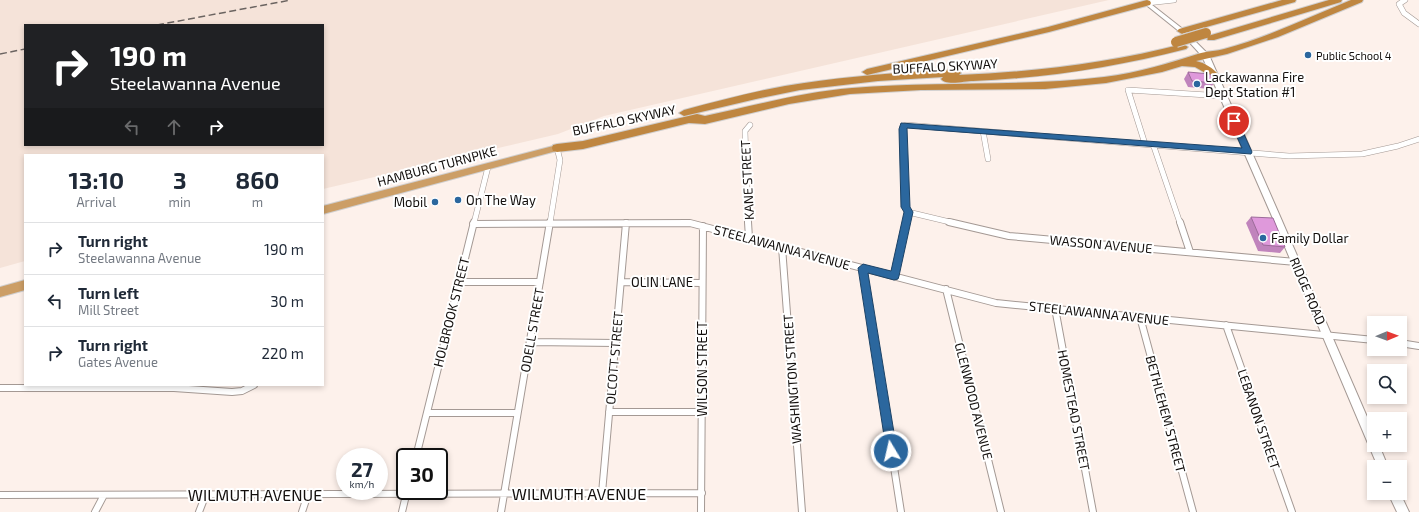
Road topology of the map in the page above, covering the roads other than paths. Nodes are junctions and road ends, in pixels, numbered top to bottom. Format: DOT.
graph roads {
  1 [pos="1174,0"];
  2 [pos="1292,0"];
  3 [pos="1315,0"];
  4 [pos="1338,0"];
  5 [pos="1359,0"];
  6 [pos="1405,0"];
  7 [pos="1147,3"];
  8 [pos="1419,24"];
  9 [pos="1182,32"];
  10 [pos="1209,36"];
  11 [pos="1180,44"];
  12 [pos="1205,56"];
  13 [pos="1171,66"];
  14 [pos="1214,75"];
  15 [pos="798,88"];
  16 [pos="1223,96"];
  17 [pos="689,120"];
  18 [pos="750,125"];
  19 [pos="983,131"];
  20 [pos="1419,139"];
  21 [pos="1145,144"];
  22 [pos="1153,144"];
  23 [pos="557,148"];
  24 [pos="1248,152"];
  25 [pos="988,160"];
  26 [pos="488,166"];
  27 [pos="324,210"];
  28 [pos="908,212"];
  29 [pos="550,223"];
  30 [pos="626,223"];
  31 [pos="473,224"];
  32 [pos="703,226"];
  33 [pos="749,238"];
  34 [pos="782,247"];
  35 [pos="1190,252"];
  36 [pos="1296,262"];
  37 [pos="863,268"];
  38 [pos="894,276"];
  39 [pos="459,282"];
  40 [pos="540,282"];
  41 [pos="621,282"];
  42 [pos="702,283"];
  43 [pos="24,285"];
  44 [pos="946,289"];
  45 [pos="0,292"];
  46 [pos="1055,308"];
  47 [pos="1140,317"];
  48 [pos="1226,325"];
  49 [pos="1327,335"];
  50 [pos="1367,339"];
  51 [pos="530,342"];
  52 [pos="616,342"];
  53 [pos="1407,344"];
  54 [pos="1419,346"];
  55 [pos="252,386"];
  56 [pos="0,388"];
  57 [pos="610,412"];
  58 [pos="702,412"];
  59 [pos="427,413"];
  60 [pos="518,413"];
  61 [pos="418,448"];
  62 [pos="1380,460"];
  63 [pos="396,492"];
  64 [pos="448,492"];
  65 [pos="702,492"];
  66 [pos="504,493"];
  67 [pos="602,493"];
  68 [pos="104,494"];
  69 [pos="206,494"];
  70 [pos="308,494"];
  71 [pos="0,495"];
  72 [pos="405,500"];
  73 [pos="1397,500"];
  74 [pos="95,512"];
  75 [pos="199,512"];
  76 [pos="302,512"];
  77 [pos="402,512"];
  78 [pos="501,512"];
  79 [pos="702,512"];
  80 [pos="802,512"];
  81 [pos="901,512"];
  82 [pos="1001,512"];
  83 [pos="1094,512"];
  84 [pos="1193,512"];
  85 [pos="1292,512"];
  86 [pos="1403,512"];
  1 -- 7 [label="street"];
  2 -- 9 [label="highway"];
  3 -- 10 [label="highway, BUFFALO SKYWAY"];
  4 -- 10 [label="highway, BUFFALO SKYWAY"];
  5 -- 12 [label="highway"];
  6 -- 8 [label="street"];
  7 -- 9 [label="main road, RIDGE ROAD"];
  7 -- 15 [label="highway"];
  9 -- 12 [label="main road, RIDGE ROAD"];
  10 -- 11 [label="highway, BUFFALO SKYWAY"];
  11 -- 15 [label="highway, BUFFALO SKYWAY"];
  11 -- 17 [label="highway, BUFFALO SKYWAY"];
  12 -- 13 [label="highway"];
  12 -- 14 [label="main road, RIDGE ROAD"];
  13 -- 14 [label="highway"];
  13 -- 17 [label="highway"];
  14 -- 16 [label="main road, RIDGE ROAD"];
  15 -- 23 [label="highway, BUFFALO SKYWAY"];
  16 -- 21 [label="street"];
  16 -- 24 [label="main road, RIDGE ROAD"];
  17 -- 23 [label="highway, BUFFALO SKYWAY"];
  18 -- 33 [label="street, KANE STREET"];
  19 -- 21 [label="street"];
  19 -- 25 [label="street"];
  19 -- 28 [label="street"];
  20 -- 24 [label="street"];
  21 -- 22 [label="street"];
  22 -- 24 [label="street"];
  22 -- 35 [label="street"];
  23 -- 26 [label="highway, HAMBURG TURNPIKE"];
  23 -- 29 [label="street, ODELL STREET"];
  24 -- 36 [label="main road, RIDGE ROAD"];
  26 -- 27 [label="highway, HAMBURG TURNPIKE"];
  26 -- 31 [label="street, HOLBROOK STREET"];
  28 -- 35 [label="street, WASSON AVENUE"];
  28 -- 38 [label="street"];
  29 -- 30 [label="street, STEELAWANNA AVENUE"];
  29 -- 31 [label="street, STEELAWANNA AVENUE"];
  29 -- 40 [label="street, ODELL STREET"];
  30 -- 32 [label="street, STEELAWANNA AVENUE"];
  30 -- 41 [label="street, OLCOTT STREET"];
  31 -- 39 [label="street, HOLBROOK STREET"];
  32 -- 33 [label="street, STEELAWANNA AVENUE"];
  32 -- 42 [label="street, WILSON STREET"];
  33 -- 34 [label="street, STEELAWANNA AVENUE"];
  34 -- 37 [label="street, STEELAWANNA AVENUE"];
  34 -- 80 [label="street, WASHINGTON STREET"];
  35 -- 36 [label="street, WASSON AVENUE"];
  36 -- 49 [label="main road, RIDGE ROAD"];
  37 -- 38 [label="street, STEELAWANNA AVENUE"];
  37 -- 81 [label="street"];
  38 -- 44 [label="street, STEELAWANNA AVENUE"];
  39 -- 40 [label="street"];
  39 -- 59 [label="street, HOLBROOK STREET"];
  40 -- 51 [label="street, ODELL STREET"];
  41 -- 42 [label="street, OLIN LANE"];
  41 -- 52 [label="street, OLCOTT STREET"];
  42 -- 58 [label="street, WILSON STREET"];
  43 -- 45 [label="highway"];
  44 -- 46 [label="street, STEELAWANNA AVENUE"];
  44 -- 82 [label="street, GLENWOOD AVENUE"];
  46 -- 47 [label="street, STEELAWANNA AVENUE"];
  46 -- 83 [label="street, HOMESTEAD STREET"];
  47 -- 48 [label="street, STEELAWANNA AVENUE"];
  47 -- 84 [label="street, BETHLEHEM STREET"];
  48 -- 49 [label="street, STEELAWANNA AVENUE"];
  48 -- 85 [label="street, LEBANON STREET"];
  49 -- 50 [label="street, STEELAWANNA AVENUE"];
  49 -- 62 [label="main road, RIDGE ROAD"];
  51 -- 52 [label="street"];
  51 -- 60 [label="street, ODELL STREET"];
  52 -- 57 [label="street, OLCOTT STREET"];
  53 -- 54 [label="street"];
  55 -- 56 [label="street"];
  57 -- 58 [label="street"];
  57 -- 67 [label="street, OLCOTT STREET"];
  58 -- 65 [label="street, WILSON STREET"];
  59 -- 60 [label="street"];
  59 -- 61 [label="street, HOLBROOK STREET"];
  60 -- 66 [label="street, ODELL STREET"];
  63 -- 70 [label="street, WILMUTH AVENUE"];
  64 -- 66 [label="street, WILMUTH AVENUE"];
  65 -- 67 [label="street, WILMUTH AVENUE"];
  65 -- 79 [label="street, WILSON STREET"];
  66 -- 67 [label="street, WILMUTH AVENUE"];
  66 -- 78 [label="street, ODELL STREET"];
  68 -- 69 [label="street, WILMUTH AVENUE"];
  68 -- 71 [label="street, WILMUTH AVENUE"];
  68 -- 74 [label="street"];
  69 -- 70 [label="street, WILMUTH AVENUE"];
  69 -- 75 [label="street"];
  70 -- 76 [label="street"];
  72 -- 77 [label="street"];
  73 -- 86 [label="main road"];
}
